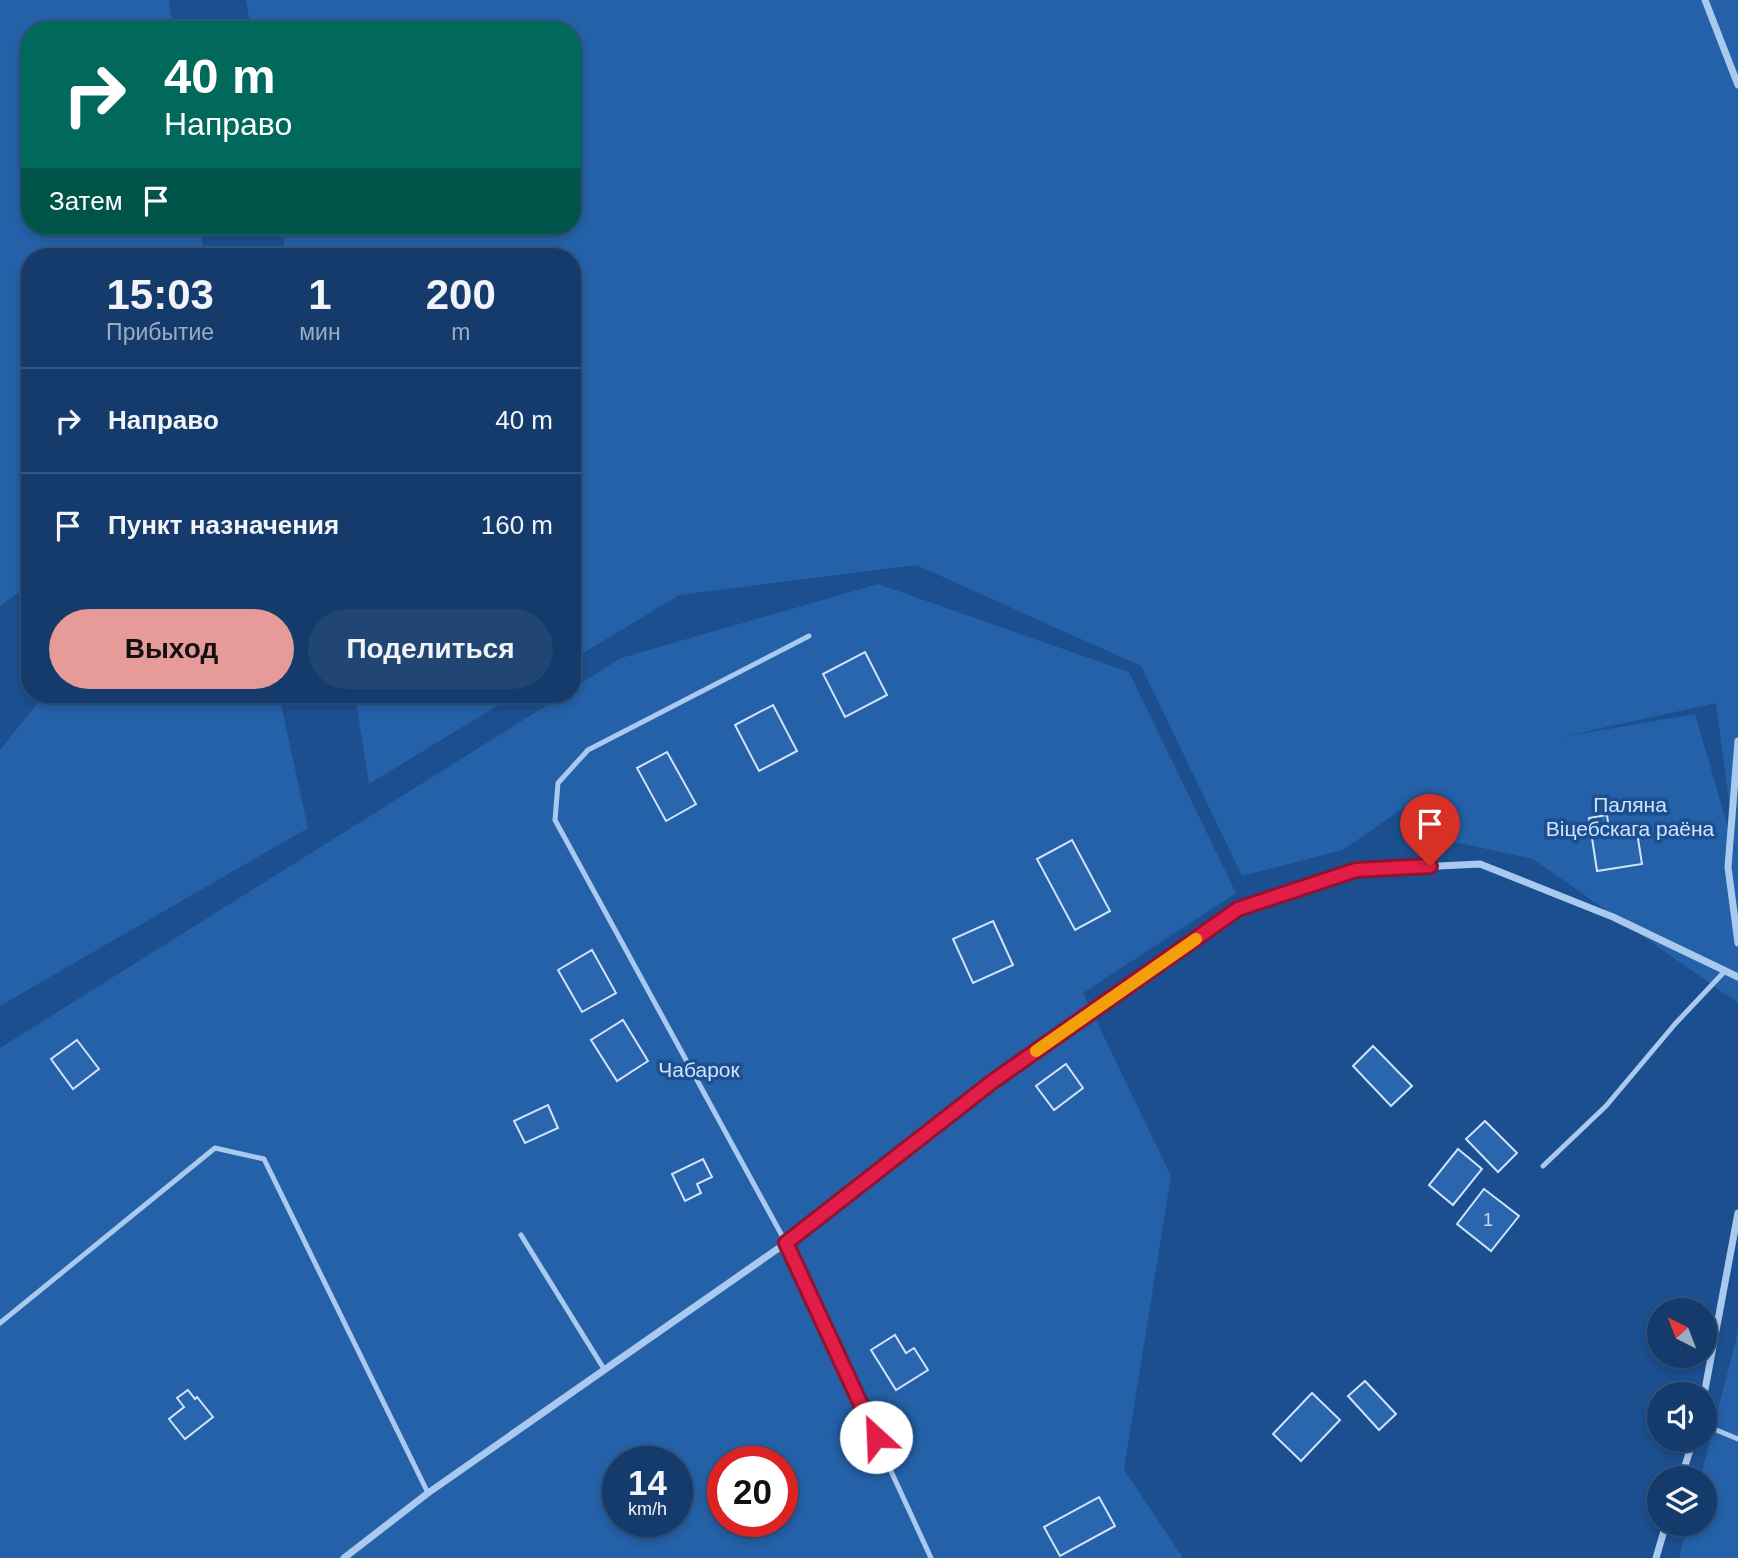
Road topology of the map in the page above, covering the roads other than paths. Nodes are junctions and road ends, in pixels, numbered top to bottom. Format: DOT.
graph roads {
  1 [pos="1705,0"];
  2 [pos="1738,85"];
  3 [pos="809,636"];
  4 [pos="1738,741"];
  5 [pos="1738,943"];
  6 [pos="1725,971"];
  7 [pos="1738,977"];
  8 [pos="1543,1166"];
  9 [pos="1738,1213"];
  10 [pos="521,1236"];
  11 [pos="786,1243"];
  12 [pos="0,1322"];
  13 [pos="604,1369"];
  14 [pos="1706,1382"];
  15 [pos="1717,1430"];
  16 [pos="1738,1439"];
  17 [pos="428,1493"];
  18 [pos="1662,1536"];
  19 [pos="344,1558"];
  20 [pos="931,1558"];
  21 [pos="1656,1558"];
  1 -- 2 [label="street"];
  3 -- 11 [label="lane"];
  4 -- 5 [label="street"];
  6 -- 7 [label="street"];
  6 -- 8 [label="lane"];
  6 -- 11 [label="street"];
  9 -- 14 [label="street"];
  10 -- 13 [label="lane"];
  11 -- 13 [label="street"];
  11 -- 20 [label="lane"];
  12 -- 17 [label="lane"];
  13 -- 17 [label="street"];
  15 -- 16 [label="lane"];
  17 -- 19 [label="street"];
  18 -- 21 [label="street"];
}
